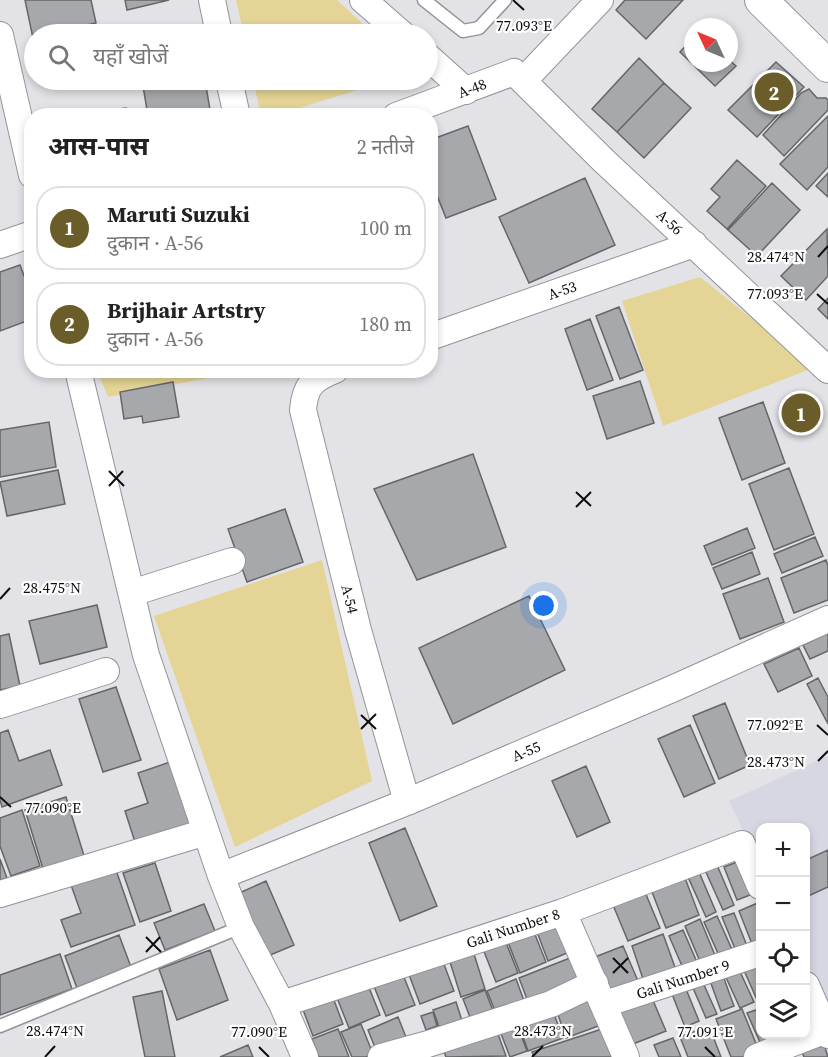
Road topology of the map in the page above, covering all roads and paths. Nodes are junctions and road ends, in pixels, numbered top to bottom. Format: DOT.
graph roads {
  1 [pos="212,0"];
  2 [pos="363,0"];
  3 [pos="424,0"];
  4 [pos="505,0"];
  5 [pos="576,0"];
  6 [pos="600,0"];
  7 [pos="761,0"];
  8 [pos="217,24"];
  9 [pos="391,24"];
  10 [pos="0,35"];
  11 [pos="438,66"];
  12 [pos="828,66"];
  13 [pos="514,76"];
  14 [pos="231,90"];
  15 [pos="466,91"];
  16 [pos="235,108"];
  17 [pos="418,108"];
  18 [pos="24,140"];
  19 [pos="24,237"];
  20 [pos="694,244"];
  21 [pos="0,245"];
  22 [pos="438,334"];
  23 [pos="828,370"];
  24 [pos="80,378"];
  25 [pos="320,378"];
  26 [pos="232,561"];
  27 [pos="132,593"];
  28 [pos="828,619"];
  29 [pos="106,671"];
  30 [pos="0,705"];
  31 [pos="407,802"];
  32 [pos="206,832"];
  33 [pos="221,876"];
  34 [pos="756,877"];
  35 [pos="0,894"];
  36 [pos="563,912"];
  37 [pos="241,927"];
  38 [pos="756,954"];
  39 [pos="600,994"];
  40 [pos="810,994"];
  41 [pos="282,1004"];
  42 [pos="0,1026"];
  43 [pos="827,1032"];
  44 [pos="305,1057"];
  45 [pos="381,1057"];
  46 [pos="626,1057"];
  47 [pos="757,1057"];
  1 -- 8 [label="street"];
  2 -- 9 [label="street"];
  3 -- 4 [label="lane"];
  5 -- 13 [label="street"];
  6 -- 13 [label="street"];
  7 -- 12 [label="street"];
  10 -- 18 [label="street"];
  11 -- 15 [label="street"];
  13 -- 15 [label="street, A-48"];
  13 -- 20 [label="street, A-56"];
  14 -- 16 [label="street"];
  15 -- 17 [label="street, A-48"];
  19 -- 21 [label="street"];
  20 -- 22 [label="street, A-53"];
  20 -- 23 [label="street, A-56"];
  24 -- 27 [label="street"];
  25 -- 31 [label="street, A-54"];
  26 -- 27 [label="street"];
  27 -- 32 [label="street"];
  28 -- 31 [label="street, A-55"];
  29 -- 30 [label="street"];
  31 -- 33 [label="street, A-55"];
  32 -- 33 [label="street"];
  32 -- 35 [label="street"];
  33 -- 37 [label="street"];
  34 -- 36 [label="street, Gali Number 8"];
  36 -- 39 [label="street"];
  36 -- 41 [label="street, Gali Number 8"];
  37 -- 41 [label="street"];
  37 -- 42 [label="lane"];
  38 -- 39 [label="street, Gali Number 9"];
  39 -- 45 [label="street, Gali Number 9"];
  39 -- 46 [label="street"];
  40 -- 43 [label="street"];
  41 -- 44 [label="street"];
  43 -- 47 [label="street"];
}
